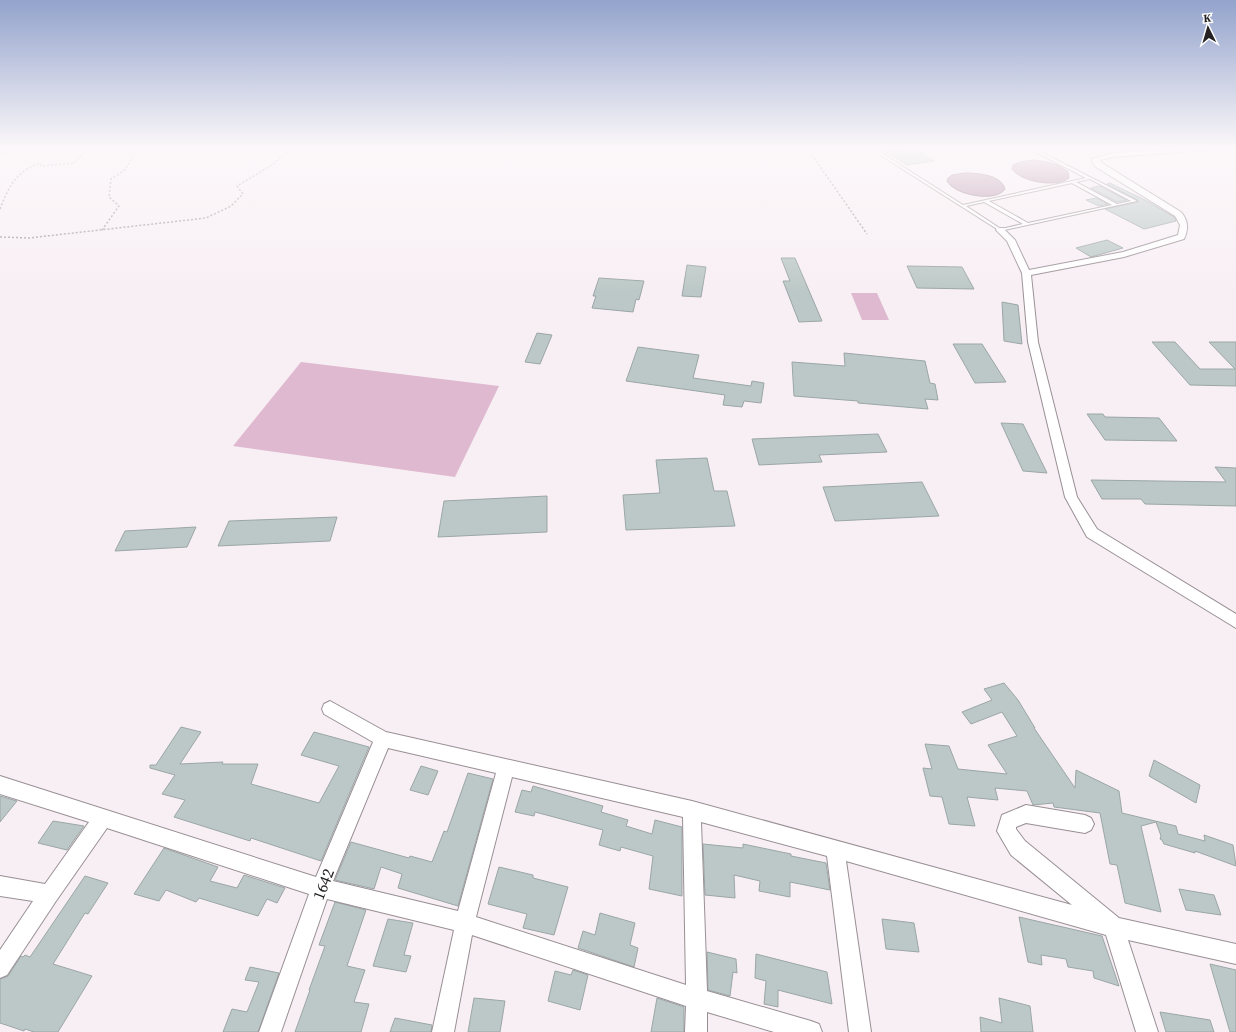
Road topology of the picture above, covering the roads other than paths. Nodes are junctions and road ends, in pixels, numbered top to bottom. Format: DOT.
graph roads {
  1 [pos="945,195"];
  2 [pos="1012,195"];
  3 [pos="1097,195"];
  4 [pos="1124,195"];
  5 [pos="1147,195"];
  6 [pos="985,201"];
  7 [pos="1116,205"];
  8 [pos="962,206"];
  9 [pos="1027,224"];
  10 [pos="1000,230"];
  11 [pos="1026,272"];
  12 [pos="1236,622"];
  13 [pos="330,709"];
  14 [pos="383,739"];
  15 [pos="506,767"];
  16 [pos="0,785"];
  17 [pos="692,810"];
  18 [pos="103,818"];
  19 [pos="1084,824"];
  20 [pos="835,849"];
  21 [pos="0,886"];
  22 [pos="321,888"];
  23 [pos="49,894"];
  24 [pos="466,922"];
  25 [pos="1114,927"];
  26 [pos="1236,954"];
  27 [pos="0,968"];
  28 [pos="697,999"];
  29 [pos="270,1032"];
  30 [pos="443,1032"];
  31 [pos="696,1032"];
  32 [pos="810,1032"];
  33 [pos="860,1032"];
  34 [pos="1147,1032"];
  1 -- 8 [label="lane"];
  2 -- 6 [label="lane"];
  3 -- 7 [label="lane"];
  4 -- 7 [label="lane"];
  5 -- 11 [label="street"];
  6 -- 8 [label="lane"];
  6 -- 9 [label="lane"];
  7 -- 9 [label="lane"];
  8 -- 10 [label="lane"];
  9 -- 10 [label="lane"];
  10 -- 11 [label="street"];
  11 -- 12 [label="street"];
  13 -- 14 [label="street"];
  14 -- 15 [label="street"];
  14 -- 22 [label="street, 1642"];
  15 -- 17 [label="street"];
  15 -- 24 [label="street"];
  16 -- 18 [label="street"];
  17 -- 20 [label="street"];
  17 -- 28 [label="street"];
  18 -- 22 [label="street"];
  18 -- 23 [label="street"];
  19 -- 25 [label="street"];
  20 -- 25 [label="street"];
  20 -- 33 [label="street"];
  21 -- 23 [label="street"];
  22 -- 24 [label="street"];
  22 -- 29 [label="street, 1642"];
  23 -- 27 [label="street"];
  24 -- 28 [label="street"];
  24 -- 30 [label="street"];
  25 -- 26 [label="street"];
  25 -- 34 [label="street"];
  28 -- 31 [label="street"];
  28 -- 32 [label="street"];
}
